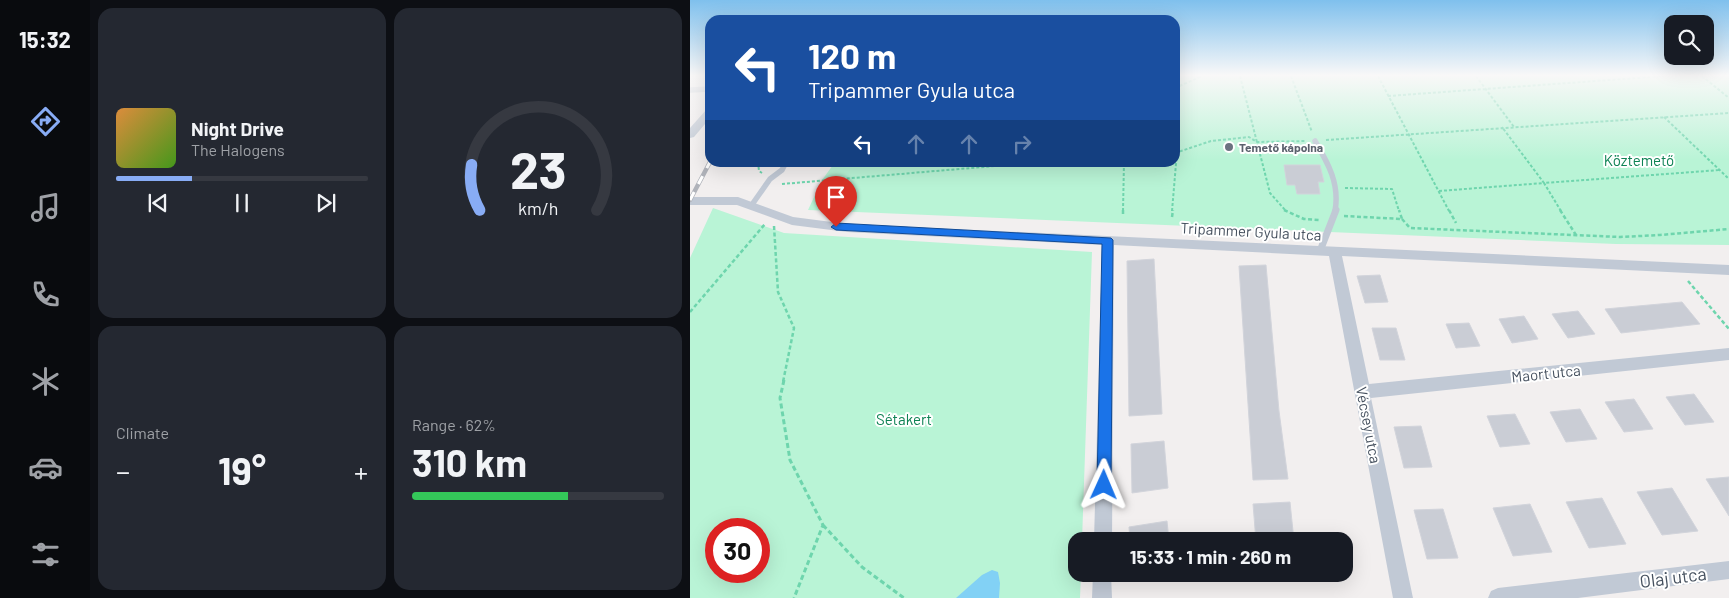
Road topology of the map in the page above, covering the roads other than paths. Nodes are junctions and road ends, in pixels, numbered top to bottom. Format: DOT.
graph roads {
  1 [pos="705,118"];
  2 [pos="690,135"];
  3 [pos="1315,141"];
  4 [pos="784,167"];
  5 [pos="690,200"];
  6 [pos="751,206"];
  7 [pos="773,215"];
  8 [pos="1108,240"];
  9 [pos="1327,251"];
  10 [pos="1729,270"];
  11 [pos="1729,354"];
  12 [pos="1362,392"];
  13 [pos="1103,532"];
  14 [pos="1729,570"];
  15 [pos="1102,582"];
  16 [pos="1102,598"];
  17 [pos="1403,598"];
  18 [pos="1498,598"];
  1 -- 2 [label="street"];
  3 -- 9 [label="lane"];
  4 -- 6 [label="lane"];
  5 -- 6 [label="street"];
  6 -- 7 [label="street"];
  7 -- 8 [label="street, Tripammer Gyula utca"];
  8 -- 9 [label="street, Tripammer Gyula utca"];
  8 -- 13 [label="street"];
  9 -- 10 [label="street, Tripammer Gyula utca"];
  9 -- 12 [label="street, Vécsey utca"];
  11 -- 12 [label="street, Maort utca"];
  12 -- 17 [label="street, Vécsey utca"];
  14 -- 18 [label="street, Olaj utca"];
  15 -- 16 [label="street"];
}
